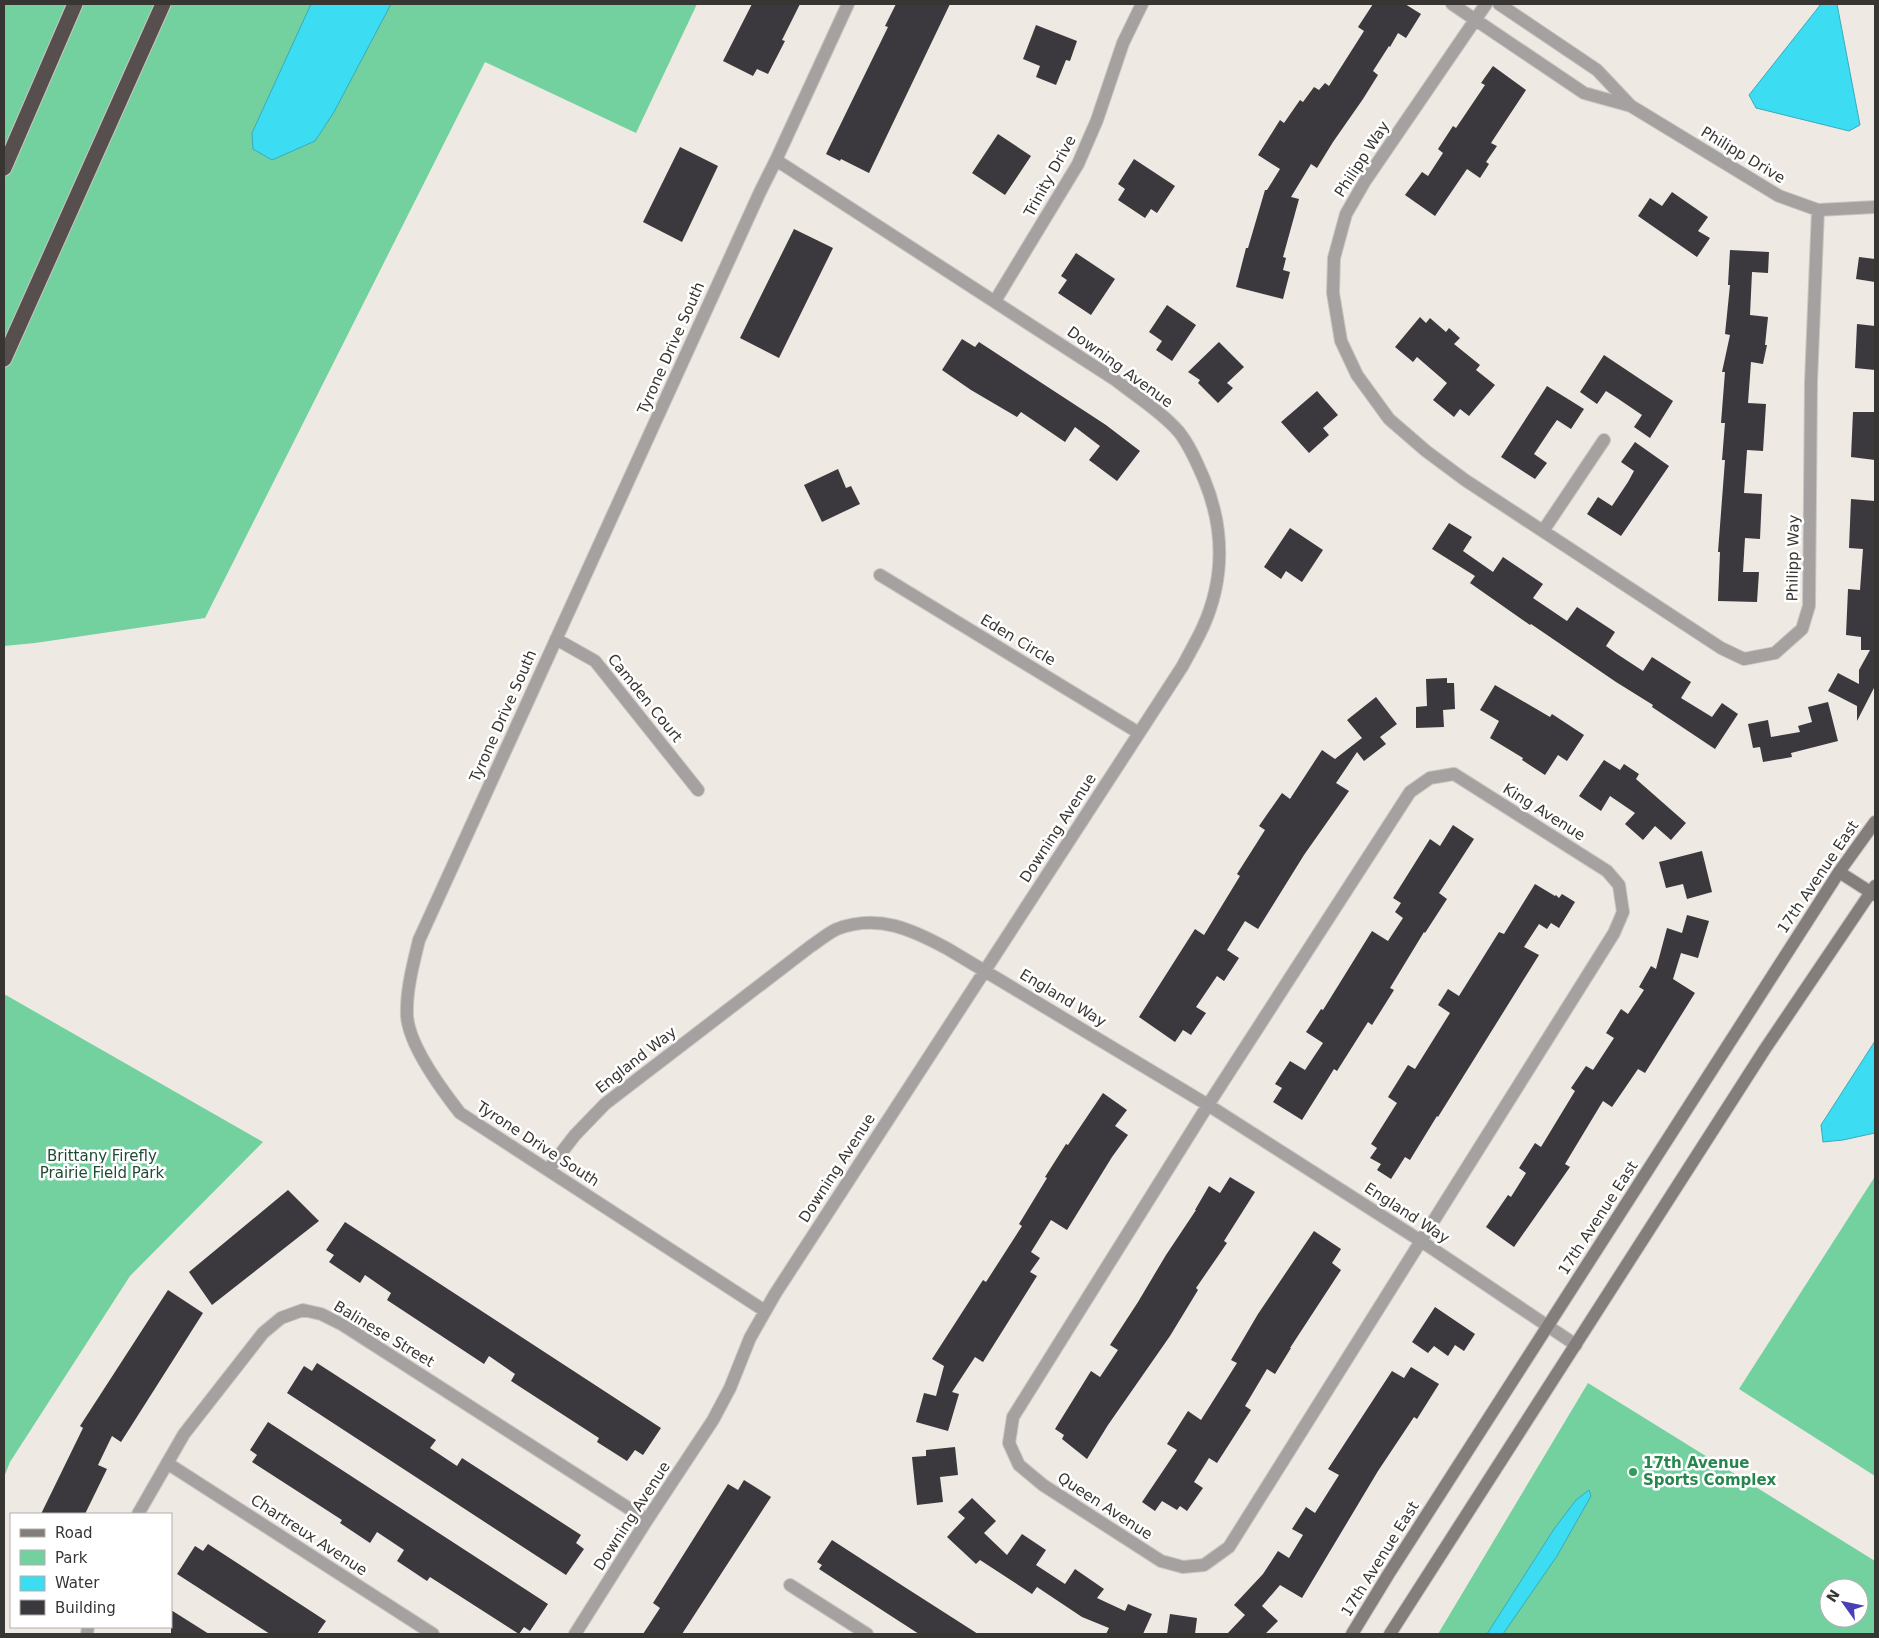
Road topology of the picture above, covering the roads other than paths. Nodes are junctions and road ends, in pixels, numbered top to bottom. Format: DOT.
graph roads {
  1 [pos="75,4"];
  2 [pos="163,4"];
  3 [pos="848,4"];
  4 [pos="1142,4"];
  5 [pos="1452,4"];
  6 [pos="1486,4"];
  7 [pos="1499,4"];
  8 [pos="1475,20"];
  9 [pos="1631,106"];
  10 [pos="776,160"];
  11 [pos="4,168"];
  12 [pos="1875,207"];
  13 [pos="1818,210"];
  14 [pos="995,301"];
  15 [pos="4,359"];
  16 [pos="1604,440"];
  17 [pos="1543,531"];
  18 [pos="880,575"];
  19 [pos="556,640"];
  20 [pos="1139,733"];
  21 [pos="698,790"];
  22 [pos="1875,822"];
  23 [pos="1839,872"];
  24 [pos="1874,891"];
  25 [pos="985,971"];
  26 [pos="1208,1106"];
  27 [pos="548,1170"];
  28 [pos="1420,1241"];
  29 [pos="765,1311"];
  30 [pos="1547,1326"];
  31 [pos="1576,1345"];
  32 [pos="167,1463"];
  33 [pos="139,1513"];
  34 [pos="647,1520"];
  35 [pos="790,1584"];
  36 [pos="433,1634"];
  37 [pos="575,1634"];
  38 [pos="868,1634"];
  39 [pos="1352,1634"];
  40 [pos="1390,1634"];
  1 -- 11 [label="highway"];
  2 -- 15 [label="highway"];
  3 -- 10 [label="street, Tyrone Drive South"];
  4 -- 14 [label="street, Trinity Drive"];
  5 -- 8 [label="street, Philipp Drive"];
  6 -- 8 [label="street, Philipp Way"];
  7 -- 9 [label="street, Philipp Drive"];
  8 -- 9 [label="street, Philipp Drive"];
  8 -- 17 [label="street, Philipp Way"];
  9 -- 13 [label="street, Philipp Drive"];
  10 -- 14 [label="street, Downing Avenue"];
  10 -- 19 [label="street, Tyrone Drive South"];
  12 -- 13 [label="street, Philipp Drive"];
  13 -- 17 [label="street, Philipp Way"];
  14 -- 20 [label="street, Downing Avenue"];
  16 -- 17 [label="street"];
  18 -- 20 [label="street, Eden Circle"];
  19 -- 21 [label="street, Camden Court"];
  19 -- 27 [label="street, Tyrone Drive South"];
  20 -- 25 [label="street, Downing Avenue"];
  22 -- 23 [label="street, 17th Avenue East"];
  23 -- 24 [label="street"];
  23 -- 30 [label="street, 17th Avenue East"];
  24 -- 31 [label="street"];
  25 -- 26 [label="street, England Way"];
  25 -- 27 [label="street, England Way"];
  25 -- 29 [label="street, Downing Avenue"];
  26 -- 28 [label="street, England Way"];
  26 -- 28 [label="street, Queen Avenue"];
  26 -- 28 [label="street, King Avenue"];
  27 -- 29 [label="street, Tyrone Drive South"];
  28 -- 30 [label="street, England Way"];
  29 -- 34 [label="street, Downing Avenue"];
  30 -- 31 [label="street, England Way"];
  30 -- 39 [label="street, 17th Avenue East"];
  31 -- 40 [label="street"];
  32 -- 33 [label="street, Balinese Street"];
  32 -- 34 [label="street, Balinese Street"];
  32 -- 36 [label="street, Chartreux Avenue"];
  34 -- 37 [label="street, Downing Avenue"];
  35 -- 38 [label="street"];
}
